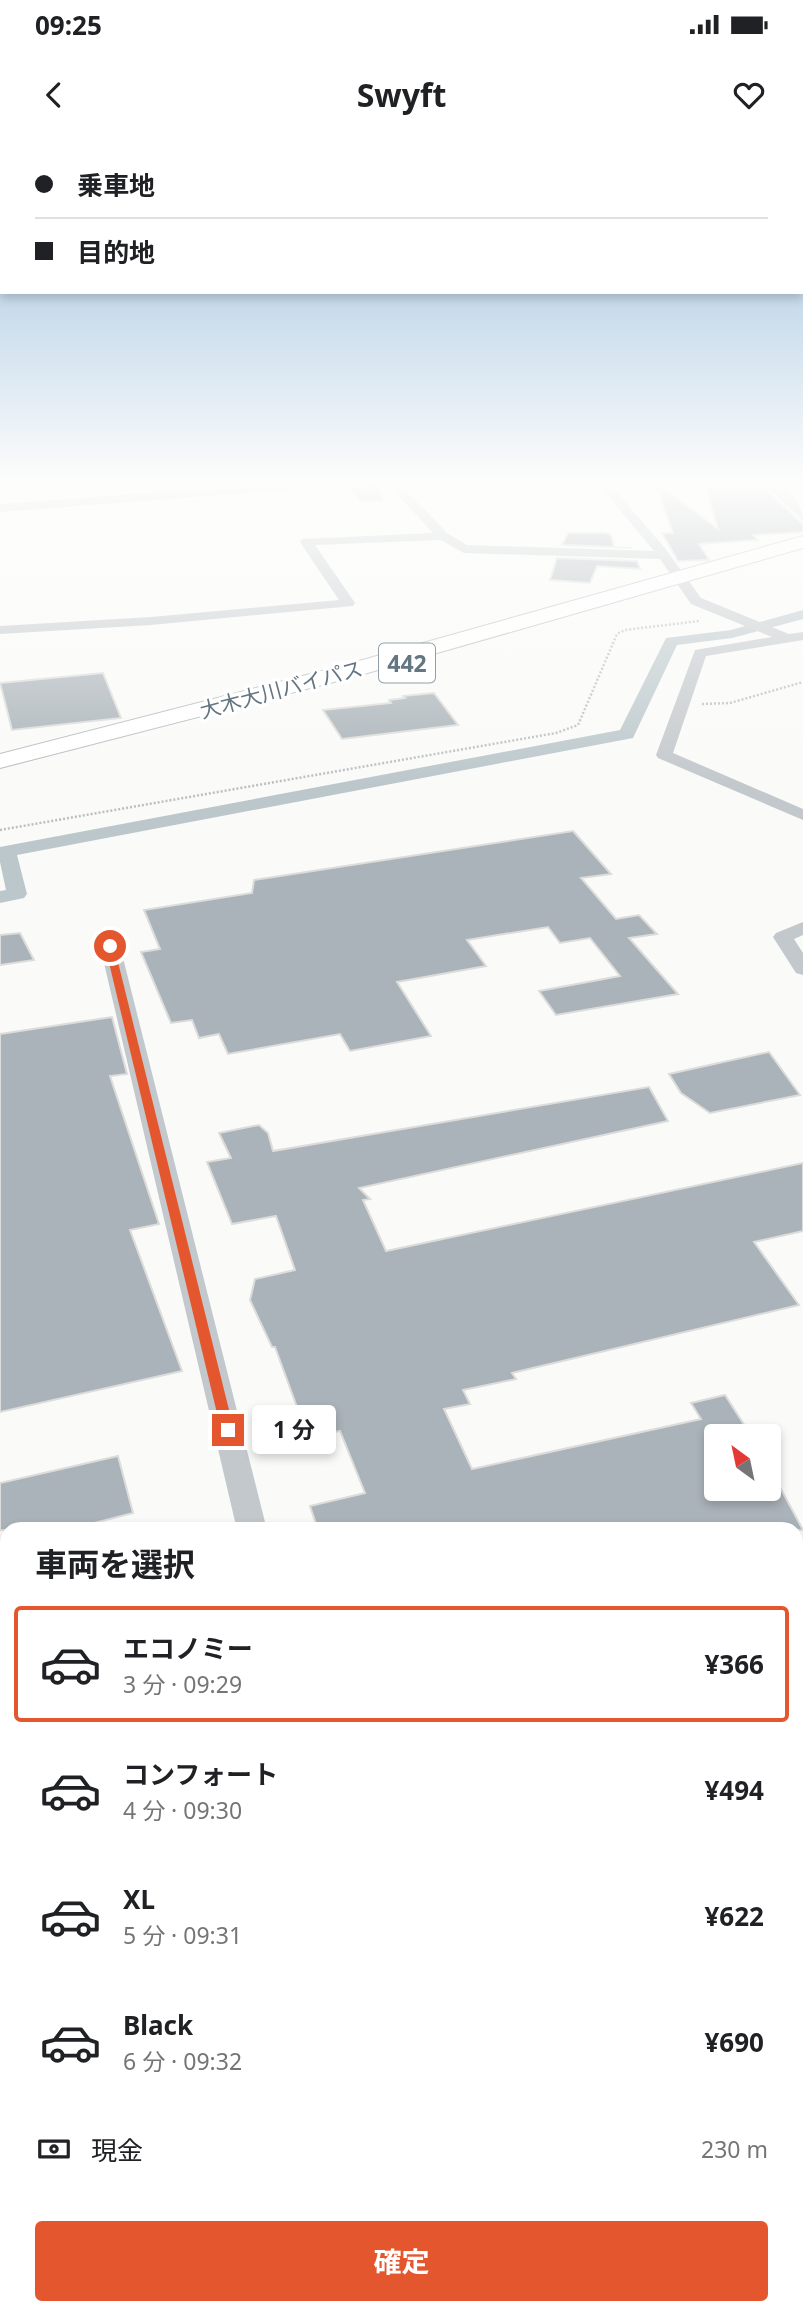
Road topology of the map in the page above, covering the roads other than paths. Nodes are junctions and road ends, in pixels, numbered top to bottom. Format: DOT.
graph roads {
  1 [pos="334,582"];
  2 [pos="681,583"];
  3 [pos="0,631"];
  4 [pos="800,640"];
  5 [pos="4,764"];
  6 [pos="803,815"];
  7 [pos="803,928"];
  8 [pos="110,946"];
  9 [pos="803,969"];
  10 [pos="250,1522"];
  1 -- 3 [label="street"];
  2 -- 4 [label="street"];
  2 -- 5 [label="highway, 大木大川バイパス / 442"];
  4 -- 6 [label="street"];
  7 -- 9 [label="street"];
  8 -- 10 [label="street"];
}
